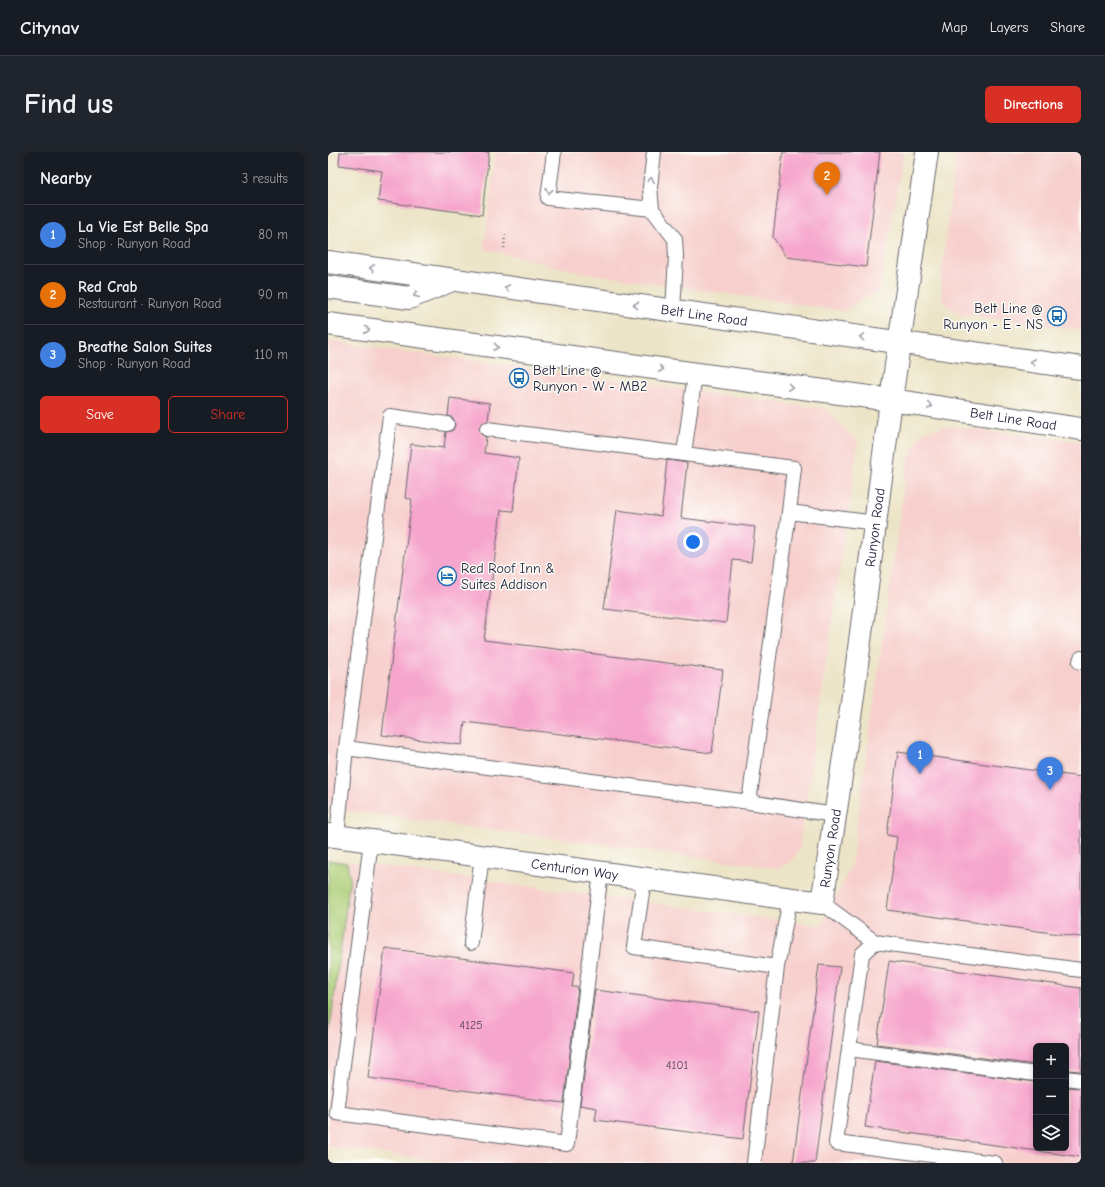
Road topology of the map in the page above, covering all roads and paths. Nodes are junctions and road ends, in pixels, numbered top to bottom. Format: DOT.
graph roads {
  1 [pos="554,152"];
  2 [pos="654,152"];
  3 [pos="927,152"];
  4 [pos="652,209"];
  5 [pos="505,234"];
  6 [pos="504,248"];
  7 [pos="328,262"];
  8 [pos="452,280"];
  9 [pos="328,287"];
  10 [pos="673,311"];
  11 [pos="328,324"];
  12 [pos="900,343"];
  13 [pos="1081,368"];
  14 [pos="695,374"];
  15 [pos="891,400"];
  16 [pos="447,424"];
  17 [pos="487,429"];
  18 [pos="1081,429"];
  19 [pos="684,454"];
  20 [pos="789,512"];
  21 [pos="876,523"];
  22 [pos="1081,658"];
  23 [pos="1080,662"];
  24 [pos="346,748"];
  25 [pos="749,802"];
  26 [pos="835,815"];
  27 [pos="332,835"];
  28 [pos="371,840"];
  29 [pos="482,856"];
  30 [pos="601,872"];
  31 [pos="644,879"];
  32 [pos="790,899"];
  33 [pos="822,903"];
  34 [pos="471,942"];
  35 [pos="875,942"];
  36 [pos="777,967"];
  37 [pos="1081,970"];
  38 [pos="849,1049"];
  39 [pos="1033,1074"];
  40 [pos="1069,1078"];
  41 [pos="1081,1080"];
  42 [pos="754,1163"];
  43 [pos="995,1163"];
  1 -- 4 [label="lane, one-way"];
  4 -- 2 [label="lane, one-way"];
  3 -- 12 [label="main road, Runyon Road"];
  4 -- 10 [label="lane"];
  5 -- 6 [label="path"];
  8 -- 7 [label="main road, Belt Line Road, one-way"];
  8 -- 9 [label="main road, one-way"];
  10 -- 8 [label="main road, Belt Line Road, one-way"];
  12 -- 10 [label="main road, Belt Line Road, one-way"];
  11 -- 14 [label="main road, Belt Line Road, one-way"];
  13 -- 12 [label="main road, Belt Line Road, one-way"];
  12 -- 15 [label="main road, Runyon Road"];
  14 -- 15 [label="main road, Belt Line Road, one-way"];
  14 -- 19 [label="lane"];
  15 -- 18 [label="main road, Belt Line Road, one-way"];
  15 -- 21 [label="main road, Runyon Road"];
  16 -- 24 [label="lane"];
  17 -- 19 [label="lane"];
  19 -- 20 [label="lane"];
  20 -- 21 [label="lane"];
  20 -- 25 [label="lane"];
  21 -- 26 [label="main road, Runyon Road"];
  22 -- 23 [label="lane"];
  24 -- 25 [label="lane"];
  24 -- 27 [label="lane"];
  25 -- 26 [label="lane"];
  26 -- 33 [label="main road, Runyon Road"];
  27 -- 28 [label="main road, Centurion Way"];
  28 -- 29 [label="main road, Centurion Way"];
  28 -- 30 [label="lane"];
  29 -- 30 [label="main road, Centurion Way"];
  29 -- 34 [label="lane"];
  30 -- 31 [label="main road, Centurion Way"];
  31 -- 32 [label="main road, Centurion Way"];
  31 -- 36 [label="lane"];
  32 -- 33 [label="main road, Centurion Way"];
  32 -- 36 [label="lane"];
  33 -- 35 [label="lane"];
  35 -- 37 [label="lane"];
  35 -- 38 [label="lane"];
  36 -- 42 [label="lane"];
  38 -- 39 [label="lane"];
  38 -- 43 [label="lane"];
  40 -- 41 [label="lane"];
}
